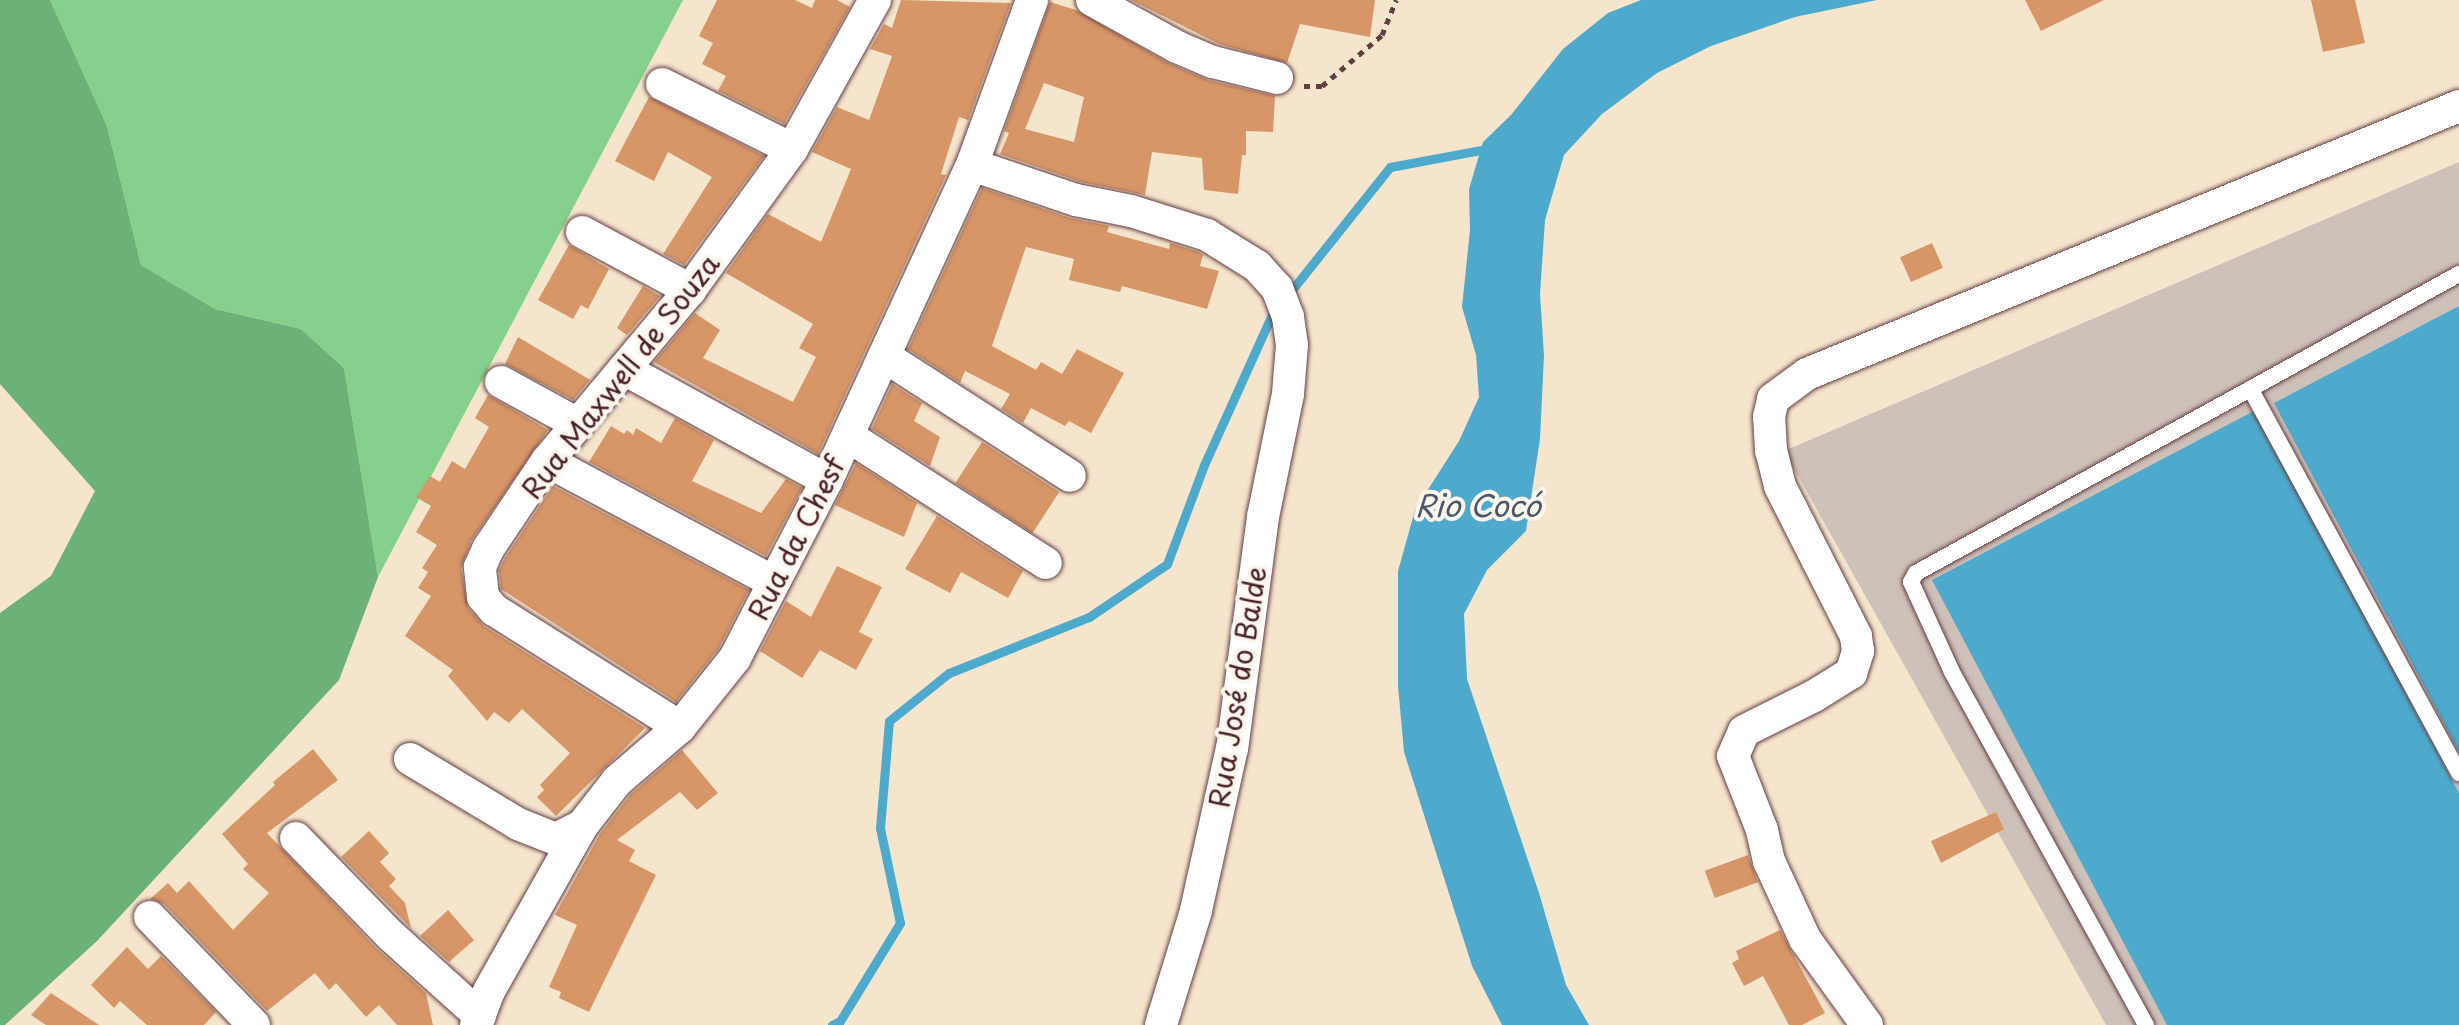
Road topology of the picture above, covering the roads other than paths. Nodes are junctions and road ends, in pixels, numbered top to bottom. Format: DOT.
graph roads {
  1 [pos="874,0"];
  2 [pos="1032,0"];
  3 [pos="1092,0"];
  4 [pos="1277,78"];
  5 [pos="662,84"];
  6 [pos="2459,106"];
  7 [pos="792,149"];
  8 [pos="972,165"];
  9 [pos="582,232"];
  10 [pos="2459,274"];
  11 [pos="690,290"];
  12 [pos="884,356"];
  13 [pos="624,369"];
  14 [pos="501,382"];
  15 [pos="2251,390"];
  16 [pos="576,423"];
  17 [pos="848,436"];
  18 [pos="547,461"];
  19 [pos="1070,476"];
  20 [pos="827,480"];
  21 [pos="1046,563"];
  22 [pos="774,582"];
  23 [pos="680,727"];
  24 [pos="410,759"];
  25 [pos="2459,773"];
  26 [pos="582,826"];
  27 [pos="296,838"];
  28 [pos="150,917"];
  29 [pos="1167,1017"];
  30 [pos="478,1020"];
  31 [pos="254,1025"];
  32 [pos="1867,1025"];
  33 [pos="2146,1025"];
  1 -- 7 [label="street, Rua Maxwell de Souza"];
  2 -- 8 [label="street, Rua da Chesf"];
  3 -- 4 [label="street"];
  5 -- 7 [label="street"];
  6 -- 32 [label="street"];
  7 -- 11 [label="street, Rua Maxwell de Souza"];
  8 -- 12 [label="street, Rua da Chesf"];
  8 -- 29 [label="street, Rua José do Balde"];
  9 -- 11 [label="street"];
  10 -- 15 [label="lane"];
  11 -- 13 [label="street, Rua Maxwell de Souza"];
  12 -- 17 [label="street, Rua da Chesf"];
  12 -- 19 [label="street"];
  13 -- 16 [label="street, Rua Maxwell de Souza"];
  13 -- 20 [label="street"];
  14 -- 16 [label="street"];
  15 -- 25 [label="lane"];
  15 -- 33 [label="lane"];
  16 -- 18 [label="street, Rua Maxwell de Souza"];
  17 -- 20 [label="street, Rua da Chesf"];
  17 -- 21 [label="street"];
  18 -- 22 [label="street"];
  18 -- 23 [label="street, Rua Maxwell de Souza"];
  20 -- 22 [label="street, Rua da Chesf"];
  22 -- 23 [label="street, Rua da Chesf"];
  23 -- 26 [label="street, Rua da Chesf"];
  24 -- 26 [label="street"];
  26 -- 30 [label="street, Rua da Chesf"];
  27 -- 30 [label="street"];
  28 -- 31 [label="street"];
}
